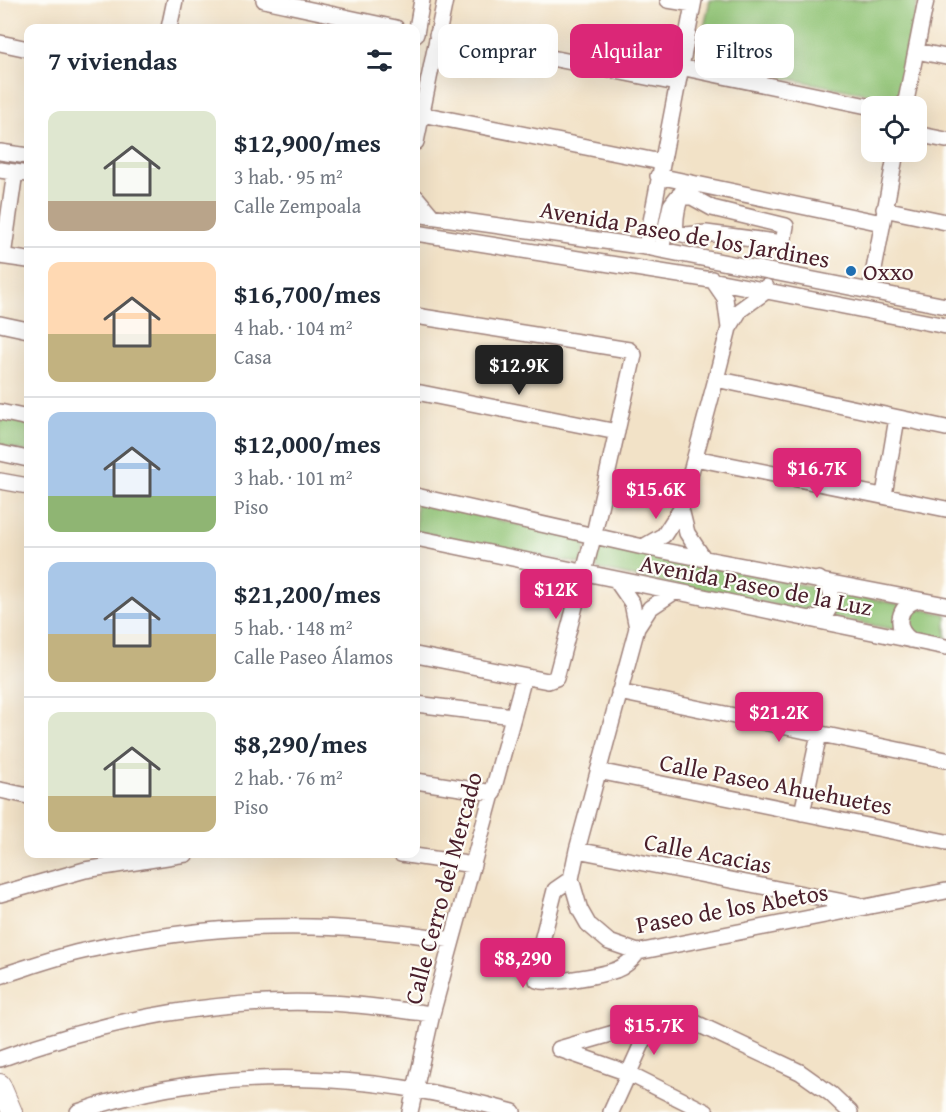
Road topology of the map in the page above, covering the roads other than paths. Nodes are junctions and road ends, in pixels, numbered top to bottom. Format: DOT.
graph roads {
  1 [pos="175,0"];
  2 [pos="264,0"];
  3 [pos="444,0"];
  4 [pos="668,0"];
  5 [pos="926,0"];
  6 [pos="693,2"];
  7 [pos="421,7"];
  8 [pos="441,18"];
  9 [pos="170,24"];
  10 [pos="377,24"];
  11 [pos="418,24"];
  12 [pos="437,35"];
  13 [pos="0,43"];
  14 [pos="24,48"];
  15 [pos="916,51"];
  16 [pos="683,52"];
  17 [pos="946,57"];
  18 [pos="683,68"];
  19 [pos="677,78"];
  20 [pos="676,83"];
  21 [pos="907,96"];
  22 [pos="861,105"];
  23 [pos="421,114"];
  24 [pos="420,120"];
  25 [pos="927,136"];
  26 [pos="946,140"];
  27 [pos="0,152"];
  28 [pos="24,155"];
  29 [pos="894,162"];
  30 [pos="660,169"];
  31 [pos="15,172"];
  32 [pos="685,182"];
  33 [pos="420,202"];
  34 [pos="420,214"];
  35 [pos="432,216"];
  36 [pos="883,216"];
  37 [pos="946,222"];
  38 [pos="513,227"];
  39 [pos="553,233"];
  40 [pos="420,234"];
  41 [pos="510,247"];
  42 [pos="653,248"];
  43 [pos="549,253"];
  44 [pos="2,256"];
  45 [pos="24,259"];
  46 [pos="716,260"];
  47 [pos="770,271"];
  48 [pos="711,280"];
  49 [pos="870,291"];
  50 [pos="765,292"];
  51 [pos="946,306"];
  52 [pos="420,317"];
  53 [pos="0,324"];
  54 [pos="946,326"];
  55 [pos="729,328"];
  56 [pos="24,329"];
  57 [pos="716,379"];
  58 [pos="420,393"];
  59 [pos="0,412"];
  60 [pos="24,417"];
  61 [pos="897,418"];
  62 [pos="946,428"];
  63 [pos="617,432"];
  64 [pos="0,453"];
  65 [pos="24,458"];
  66 [pos="695,458"];
  67 [pos="0,481"];
  68 [pos="24,485"];
  69 [pos="884,495"];
  70 [pos="420,497"];
  71 [pos="681,509"];
  72 [pos="946,509"];
  73 [pos="594,534"];
  74 [pos="420,539"];
  75 [pos="643,547"];
  76 [pos="704,559"];
  77 [pos="584,573"];
  78 [pos="818,579"];
  79 [pos="616,580"];
  80 [pos="674,592"];
  81 [pos="918,600"];
  82 [pos="946,605"];
  83 [pos="811,619"];
  84 [pos="637,628"];
  85 [pos="911,640"];
  86 [pos="946,647"];
  87 [pos="420,656"];
  88 [pos="524,677"];
  89 [pos="619,692"];
  90 [pos="420,704"];
  91 [pos="513,716"];
  92 [pos="819,734"];
  93 [pos="946,760"];
  94 [pos="598,771"];
  95 [pos="420,782"];
  96 [pos="0,790"];
  97 [pos="492,793"];
  98 [pos="24,795"];
  99 [pos="802,813"];
  100 [pos="946,842"];
  101 [pos="577,850"];
  102 [pos="420,857"];
  103 [pos="161,858"];
  104 [pos="473,866"];
  105 [pos="572,879"];
  106 [pos="946,891"];
  107 [pos="0,894"];
  108 [pos="866,906"];
  109 [pos="452,940"];
  110 [pos="638,951"];
  111 [pos="0,976"];
  112 [pos="432,1014"];
  113 [pos="651,1024"];
  114 [pos="0,1059"];
  115 [pos="628,1073"];
  116 [pos="0,1084"];
  117 [pos="414,1089"];
  118 [pos="12,1112"];
  119 [pos="78,1112"];
  120 [pos="410,1112"];
  121 [pos="513,1112"];
  122 [pos="611,1112"];
  123 [pos="706,1112"];
  124 [pos="850,1112"];
  1 -- 9 [label="street"];
  2 -- 10 [label="street"];
  3 -- 8 [label="street"];
  4 -- 6 [label="street"];
  5 -- 15 [label="street"];
  6 -- 16 [label="street"];
  7 -- 8 [label="street"];
  7 -- 11 [label="street"];
  8 -- 12 [label="street"];
  12 -- 20 [label="street"];
  12 -- 23 [label="street"];
  13 -- 14 [label="street"];
  15 -- 17 [label="street"];
  15 -- 21 [label="street"];
  18 -- 22 [label="street"];
  19 -- 20 [label="street"];
  20 -- 30 [label="street"];
  23 -- 24 [label="street"];
  23 -- 30 [label="street"];
  25 -- 26 [label="street"];
  27 -- 28 [label="street"];
  29 -- 36 [label="street"];
  30 -- 32 [label="street"];
  30 -- 42 [label="street"];
  31 -- 44 [label="street"];
  32 -- 36 [label="street"];
  32 -- 42 [label="street"];
  33 -- 35 [label="street"];
  34 -- 35 [label="street, Avenida Paseo de los Jardines"];
  35 -- 38 [label="street, Avenida Paseo de los Jardines"];
  36 -- 37 [label="street"];
  36 -- 49 [label="street"];
  38 -- 39 [label="street, Avenida Paseo de los Jardines"];
  38 -- 41 [label="street"];
  39 -- 42 [label="street, Avenida Paseo de los Jardines"];
  39 -- 43 [label="street"];
  40 -- 41 [label="street, Avenida Paseo de los Jardines"];
  41 -- 43 [label="street, Avenida Paseo de los Jardines"];
  42 -- 46 [label="street, Avenida Paseo de los Jardines"];
  43 -- 48 [label="street, Avenida Paseo de los Jardines"];
  44 -- 45 [label="street"];
  46 -- 47 [label="street, Avenida Paseo de los Jardines"];
  46 -- 48 [label="street"];
  47 -- 49 [label="street, Avenida Paseo de los Jardines"];
  47 -- 50 [label="street"];
  48 -- 50 [label="street, Avenida Paseo de los Jardines"];
  48 -- 55 [label="street"];
  49 -- 51 [label="street, Avenida Paseo de los Jardines"];
  50 -- 54 [label="street, Avenida Paseo de los Jardines"];
  50 -- 55 [label="street"];
  52 -- 63 [label="street"];
  53 -- 56 [label="street"];
  55 -- 57 [label="street"];
  57 -- 61 [label="street"];
  57 -- 66 [label="street"];
  58 -- 63 [label="street"];
  59 -- 60 [label="street"];
  61 -- 62 [label="street"];
  61 -- 69 [label="street"];
  63 -- 73 [label="street"];
  64 -- 65 [label="street"];
  66 -- 69 [label="street"];
  66 -- 71 [label="street"];
  67 -- 68 [label="street"];
  69 -- 72 [label="street"];
  70 -- 73 [label="street, Avenida Paseo de la Luz"];
  71 -- 75 [label="street"];
  71 -- 76 [label="street"];
  73 -- 75 [label="street, Avenida Paseo de la Luz"];
  73 -- 77 [label="street"];
  74 -- 77 [label="street, Avenida Paseo de la Luz"];
  75 -- 76 [label="street, Avenida Paseo de la Luz"];
  76 -- 78 [label="street, Avenida Paseo de la Luz"];
  77 -- 79 [label="street, Avenida Paseo de la Luz"];
  77 -- 88 [label="street"];
  78 -- 81 [label="street, Avenida Paseo de la Luz"];
  78 -- 83 [label="street"];
  79 -- 80 [label="street, Avenida Paseo de la Luz"];
  79 -- 84 [label="street"];
  80 -- 83 [label="street, Avenida Paseo de la Luz"];
  80 -- 84 [label="street, Paseo de los Abetos"];
  81 -- 82 [label="street, Avenida Paseo de la Luz"];
  81 -- 85 [label="street"];
  83 -- 85 [label="street, Avenida Paseo de la Luz"];
  84 -- 89 [label="street, Paseo de los Abetos"];
  85 -- 86 [label="street, Avenida Paseo de la Luz"];
  87 -- 88 [label="street"];
  88 -- 91 [label="street, Calle Cerro del Mercado"];
  89 -- 92 [label="street"];
  89 -- 94 [label="street, Paseo de los Abetos"];
  90 -- 91 [label="street"];
  91 -- 97 [label="street, Calle Cerro del Mercado"];
  92 -- 93 [label="street"];
  92 -- 99 [label="street"];
  94 -- 99 [label="street, Calle Paseo Ahuehuetes"];
  94 -- 101 [label="street, Paseo de los Abetos"];
  95 -- 97 [label="street"];
  96 -- 98 [label="street"];
  97 -- 104 [label="street, Calle Cerro del Mercado"];
  99 -- 100 [label="street, Calle Paseo Ahuehuetes"];
  101 -- 105 [label="street, Paseo de los Abetos"];
  101 -- 108 [label="street, Calle Acacias"];
  102 -- 104 [label="street"];
  103 -- 107 [label="street"];
  104 -- 109 [label="street, Calle Cerro del Mercado"];
  105 -- 110 [label="street, Paseo de los Abetos"];
  105 -- 110 [label="street"];
  106 -- 108 [label="street, Paseo de los Abetos"];
  108 -- 110 [label="street, Paseo de los Abetos"];
  109 -- 111 [label="street"];
  109 -- 112 [label="street, Calle Cerro del Mercado"];
  112 -- 114 [label="street"];
  112 -- 117 [label="street, Calle Cerro del Mercado"];
  113 -- 115 [label="street"];
  113 -- 115 [label="street"];
  113 -- 124 [label="street"];
  115 -- 122 [label="street"];
  115 -- 123 [label="street"];
  116 -- 118 [label="main road"];
  117 -- 119 [label="street"];
  117 -- 120 [label="street, Calle Cerro del Mercado"];
  117 -- 121 [label="street"];
}
